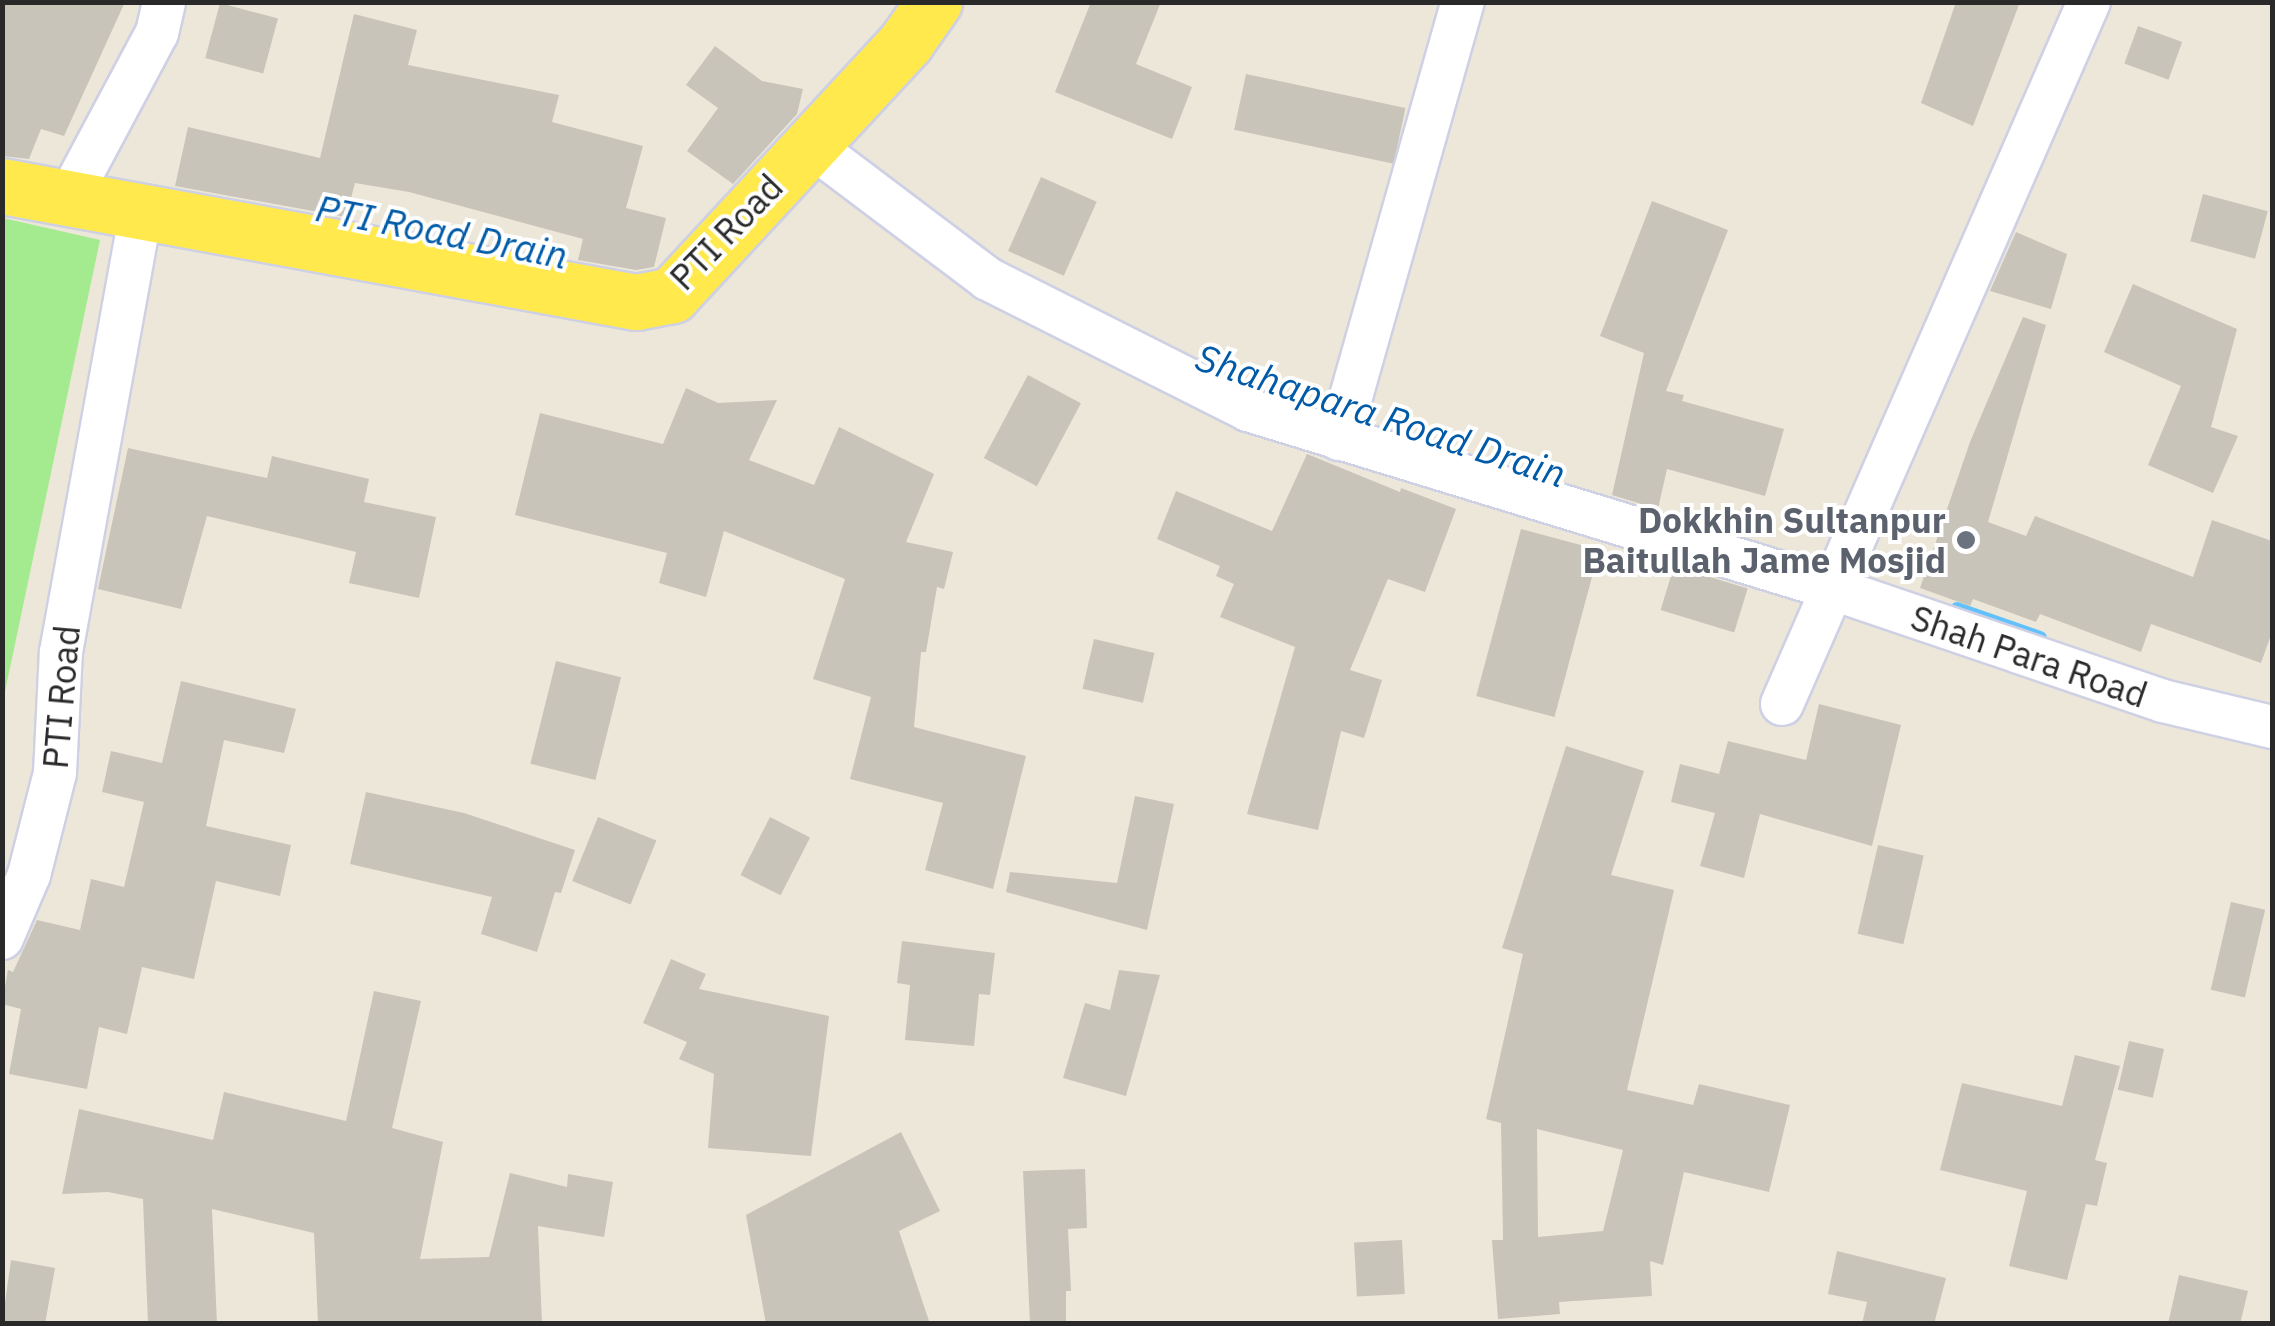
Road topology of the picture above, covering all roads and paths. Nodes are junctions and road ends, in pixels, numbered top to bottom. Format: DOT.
graph roads {
  1 [pos="164,2"];
  2 [pos="1463,2"];
  3 [pos="2089,2"];
  4 [pos="920,22"];
  5 [pos="808,144"];
  6 [pos="2,186"];
  7 [pos="73,200"];
  8 [pos="141,213"];
  9 [pos="1339,439"];
  10 [pos="1834,589"];
  11 [pos="1782,704"];
  12 [pos="2272,727"];
  13 [pos="2,938"];
  1 -- 7 [label="street"];
  2 -- 9 [label="street"];
  3 -- 10 [label="street"];
  4 -- 5 [label="main road, PTI Road"];
  5 -- 8 [label="main road, PTI Road"];
  5 -- 9 [label="street, Shah Para Road"];
  6 -- 7 [label="main road, PTI Road"];
  7 -- 8 [label="main road, PTI Road"];
  8 -- 13 [label="street, PTI Road"];
  9 -- 10 [label="street, Shah Para Road"];
  10 -- 11 [label="street"];
  10 -- 12 [label="street, Shah Para Road"];
}
